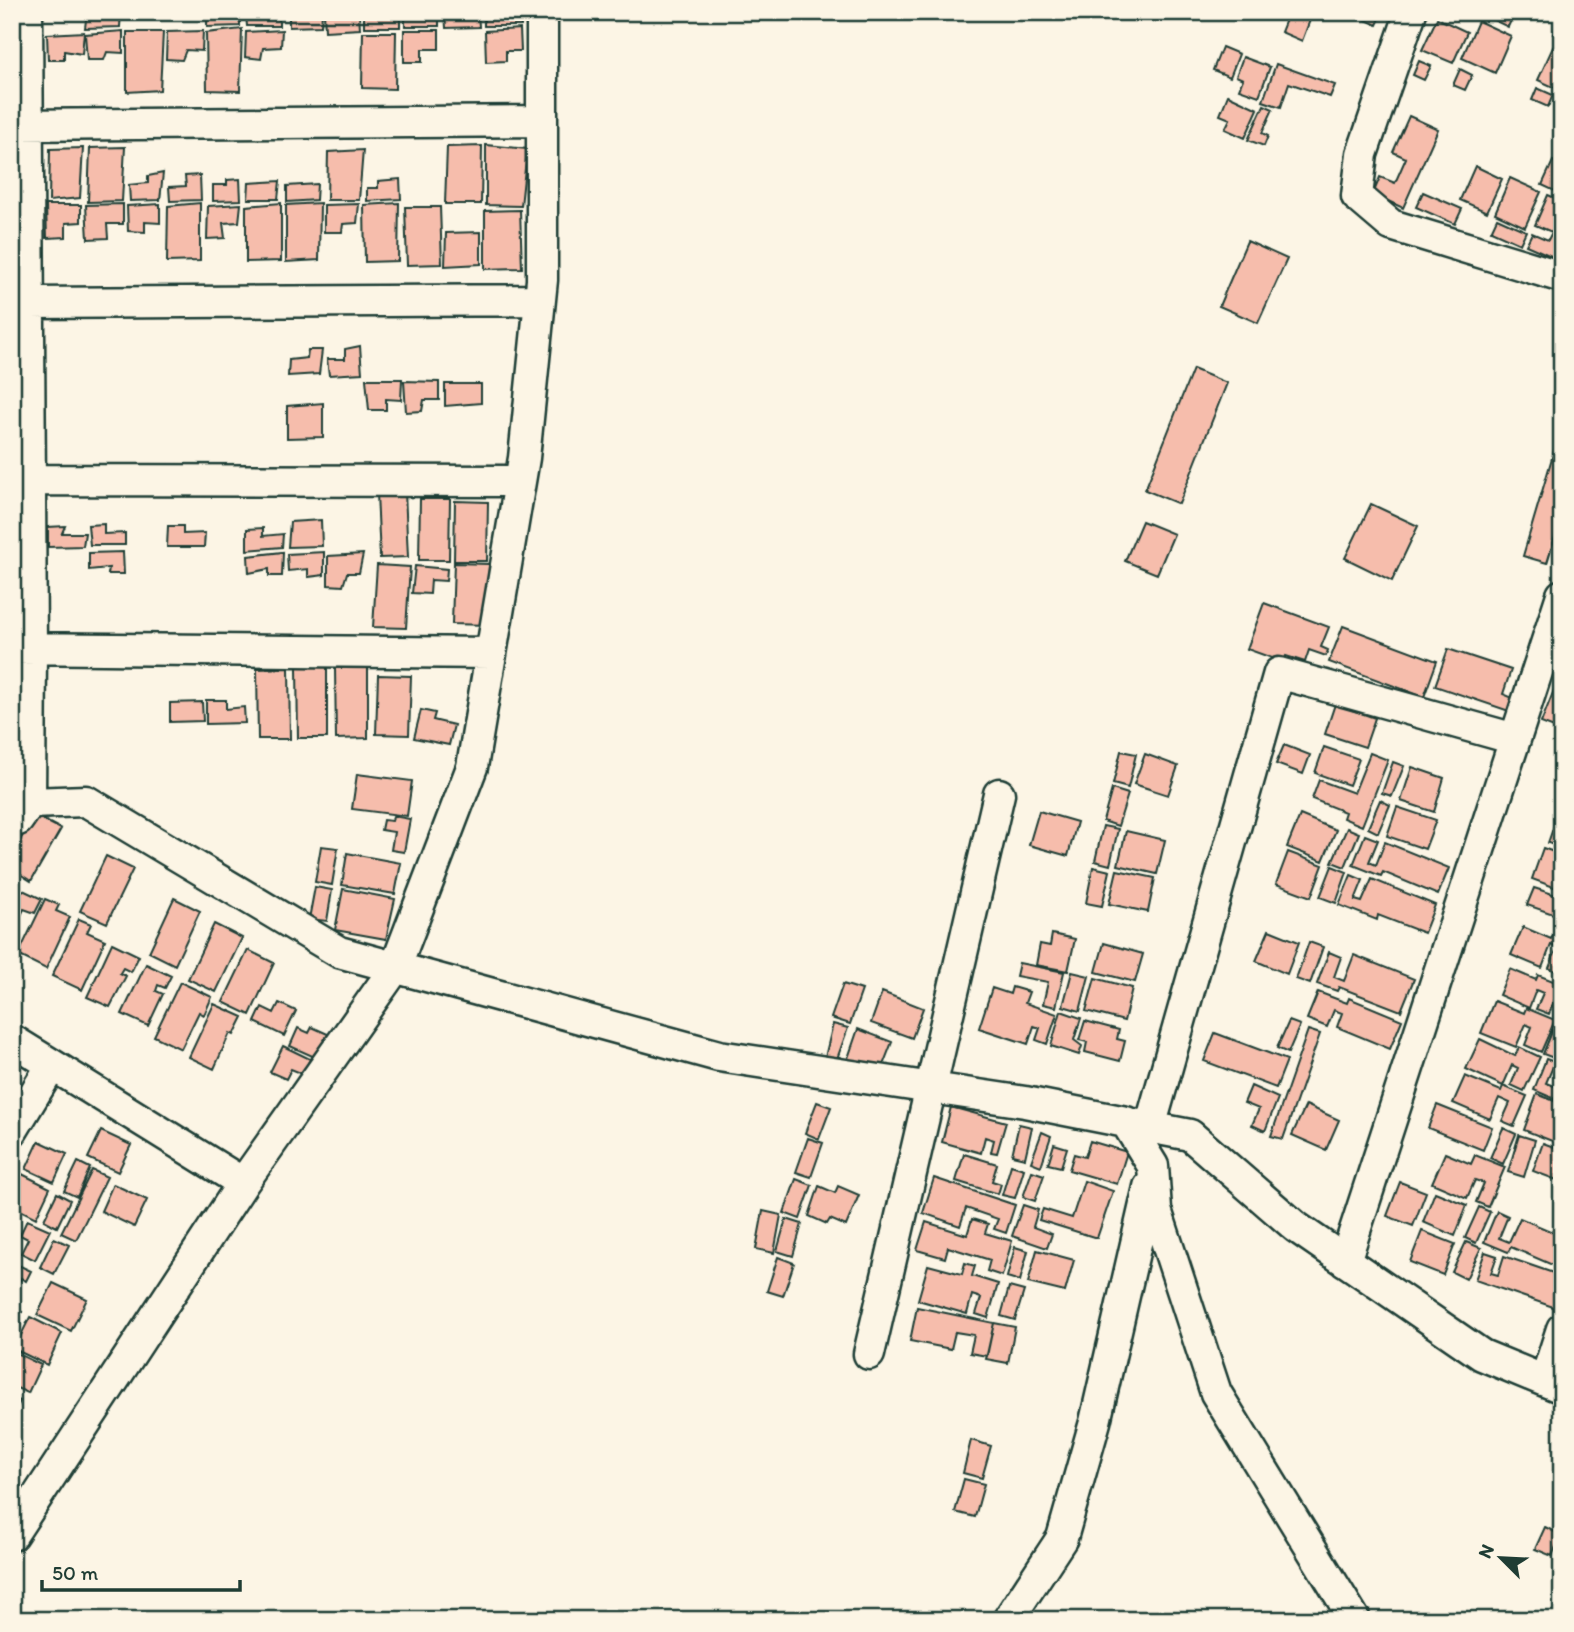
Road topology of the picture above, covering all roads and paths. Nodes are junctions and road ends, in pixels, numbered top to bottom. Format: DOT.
graph roads {
  1 [pos="27,12"];
  2 [pos="542,12"];
  3 [pos="1411,12"];
  4 [pos="542,121"];
  5 [pos="20,125"];
  6 [pos="1562,277"];
  7 [pos="540,300"];
  8 [pos="29,303"];
  9 [pos="30,480"];
  10 [pos="520,481"];
  11 [pos="1559,613"];
  12 [pos="22,648"];
  13 [pos="491,653"];
  14 [pos="1515,739"];
  15 [pos="999,794"];
  16 [pos="21,808"];
  17 [pos="12,829"];
  18 [pos="396,968"];
  19 [pos="12,1040"];
  20 [pos="52,1065"];
  21 [pos="930,1088"];
  22 [pos="1138,1125"];
  23 [pos="12,1131"];
  24 [pos="1153,1166"];
  25 [pos="243,1183"];
  26 [pos="1345,1261"];
  27 [pos="1562,1329"];
  28 [pos="869,1354"];
  29 [pos="1553,1384"];
  30 [pos="12,1535"];
  31 [pos="1008,1620"];
  32 [pos="1355,1620"];
  1 -- 5 [label="street"];
  2 -- 4 [label="street"];
  3 -- 6 [label="street"];
  4 -- 5 [label="street"];
  4 -- 7 [label="street"];
  5 -- 8 [label="street"];
  7 -- 8 [label="street"];
  7 -- 10 [label="street"];
  8 -- 9 [label="street"];
  9 -- 10 [label="street"];
  9 -- 12 [label="street"];
  10 -- 13 [label="street"];
  11 -- 14 [label="street"];
  12 -- 13 [label="street"];
  12 -- 16 [label="street"];
  13 -- 18 [label="street"];
  14 -- 22 [label="street"];
  14 -- 26 [label="street"];
  15 -- 21 [label="street"];
  16 -- 17 [label="street"];
  16 -- 18 [label="street"];
  18 -- 21 [label="street"];
  18 -- 25 [label="street"];
  19 -- 20 [label="street"];
  20 -- 23 [label="street"];
  20 -- 25 [label="street"];
  21 -- 22 [label="street"];
  21 -- 28 [label="street"];
  22 -- 24 [label="street"];
  22 -- 26 [label="street"];
  24 -- 31 [label="street"];
  24 -- 32 [label="street"];
  25 -- 30 [label="street"];
  26 -- 29 [label="street"];
  27 -- 29 [label="street"];
}
